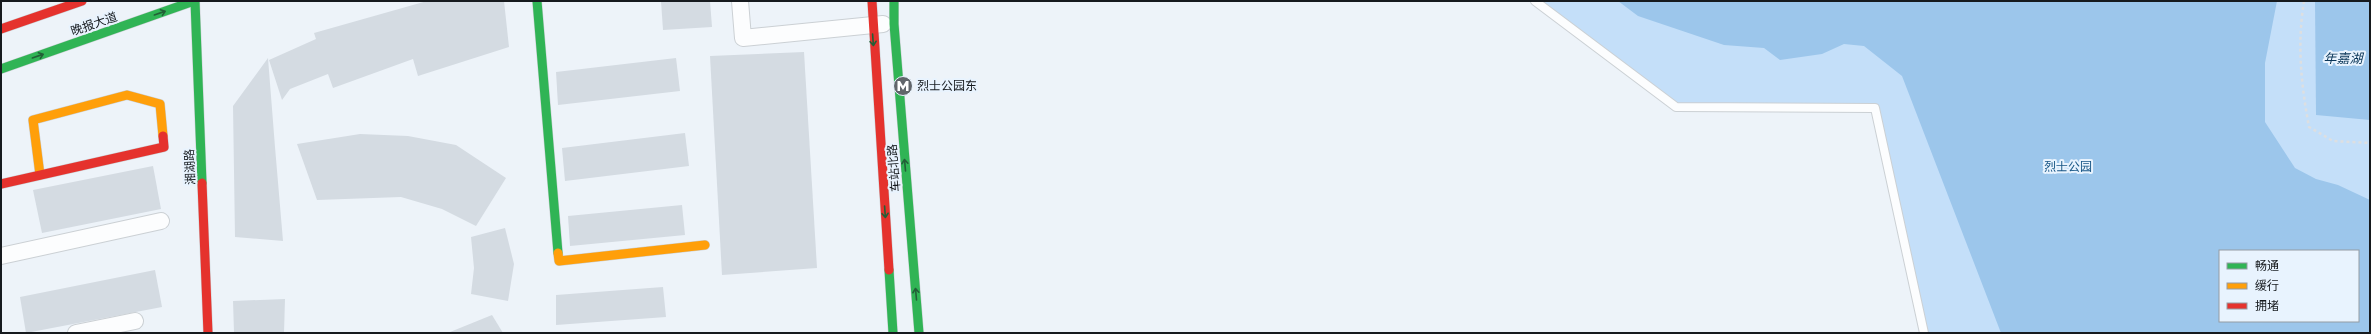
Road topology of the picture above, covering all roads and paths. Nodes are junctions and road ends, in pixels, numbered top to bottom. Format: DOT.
graph roads {
  1 [pos="82,1"];
  2 [pos="194,1"];
  3 [pos="537,1"];
  4 [pos="740,1"];
  5 [pos="872,1"];
  6 [pos="894,1"];
  7 [pos="1535,1"];
  8 [pos="2304,1"];
  9 [pos="872,24"];
  10 [pos="894,24"];
  11 [pos="1,29"];
  12 [pos="1,69"];
  13 [pos="2370,143"];
  14 [pos="40,175"];
  15 [pos="1,184"];
  16 [pos="161,221"];
  17 [pos="705,245"];
  18 [pos="1,256"];
  19 [pos="135,321"];
  20 [pos="76,333"];
  21 [pos="208,333"];
  22 [pos="893,333"];
  23 [pos="919,333"];
  24 [pos="1924,333"];
  1 -- 11 [label="street"];
  12 -- 2 [label="street, 晚报大道, one-way"];
  2 -- 21 [label="street, 湘湖路"];
  3 -- 17 [label="street"];
  4 -- 9 [label="street"];
  5 -- 9 [label="street, 车站北路"];
  6 -- 10 [label="street, 车站北路"];
  7 -- 24 [label="lane"];
  8 -- 13 [label="path"];
  9 -- 10 [label="street"];
  9 -- 22 [label="street, 车站北路, one-way"];
  23 -- 10 [label="street, 车站北路, one-way"];
  14 -- 14 [label="street"];
  14 -- 15 [label="street"];
  16 -- 18 [label="street"];
  19 -- 20 [label="street"];
}
